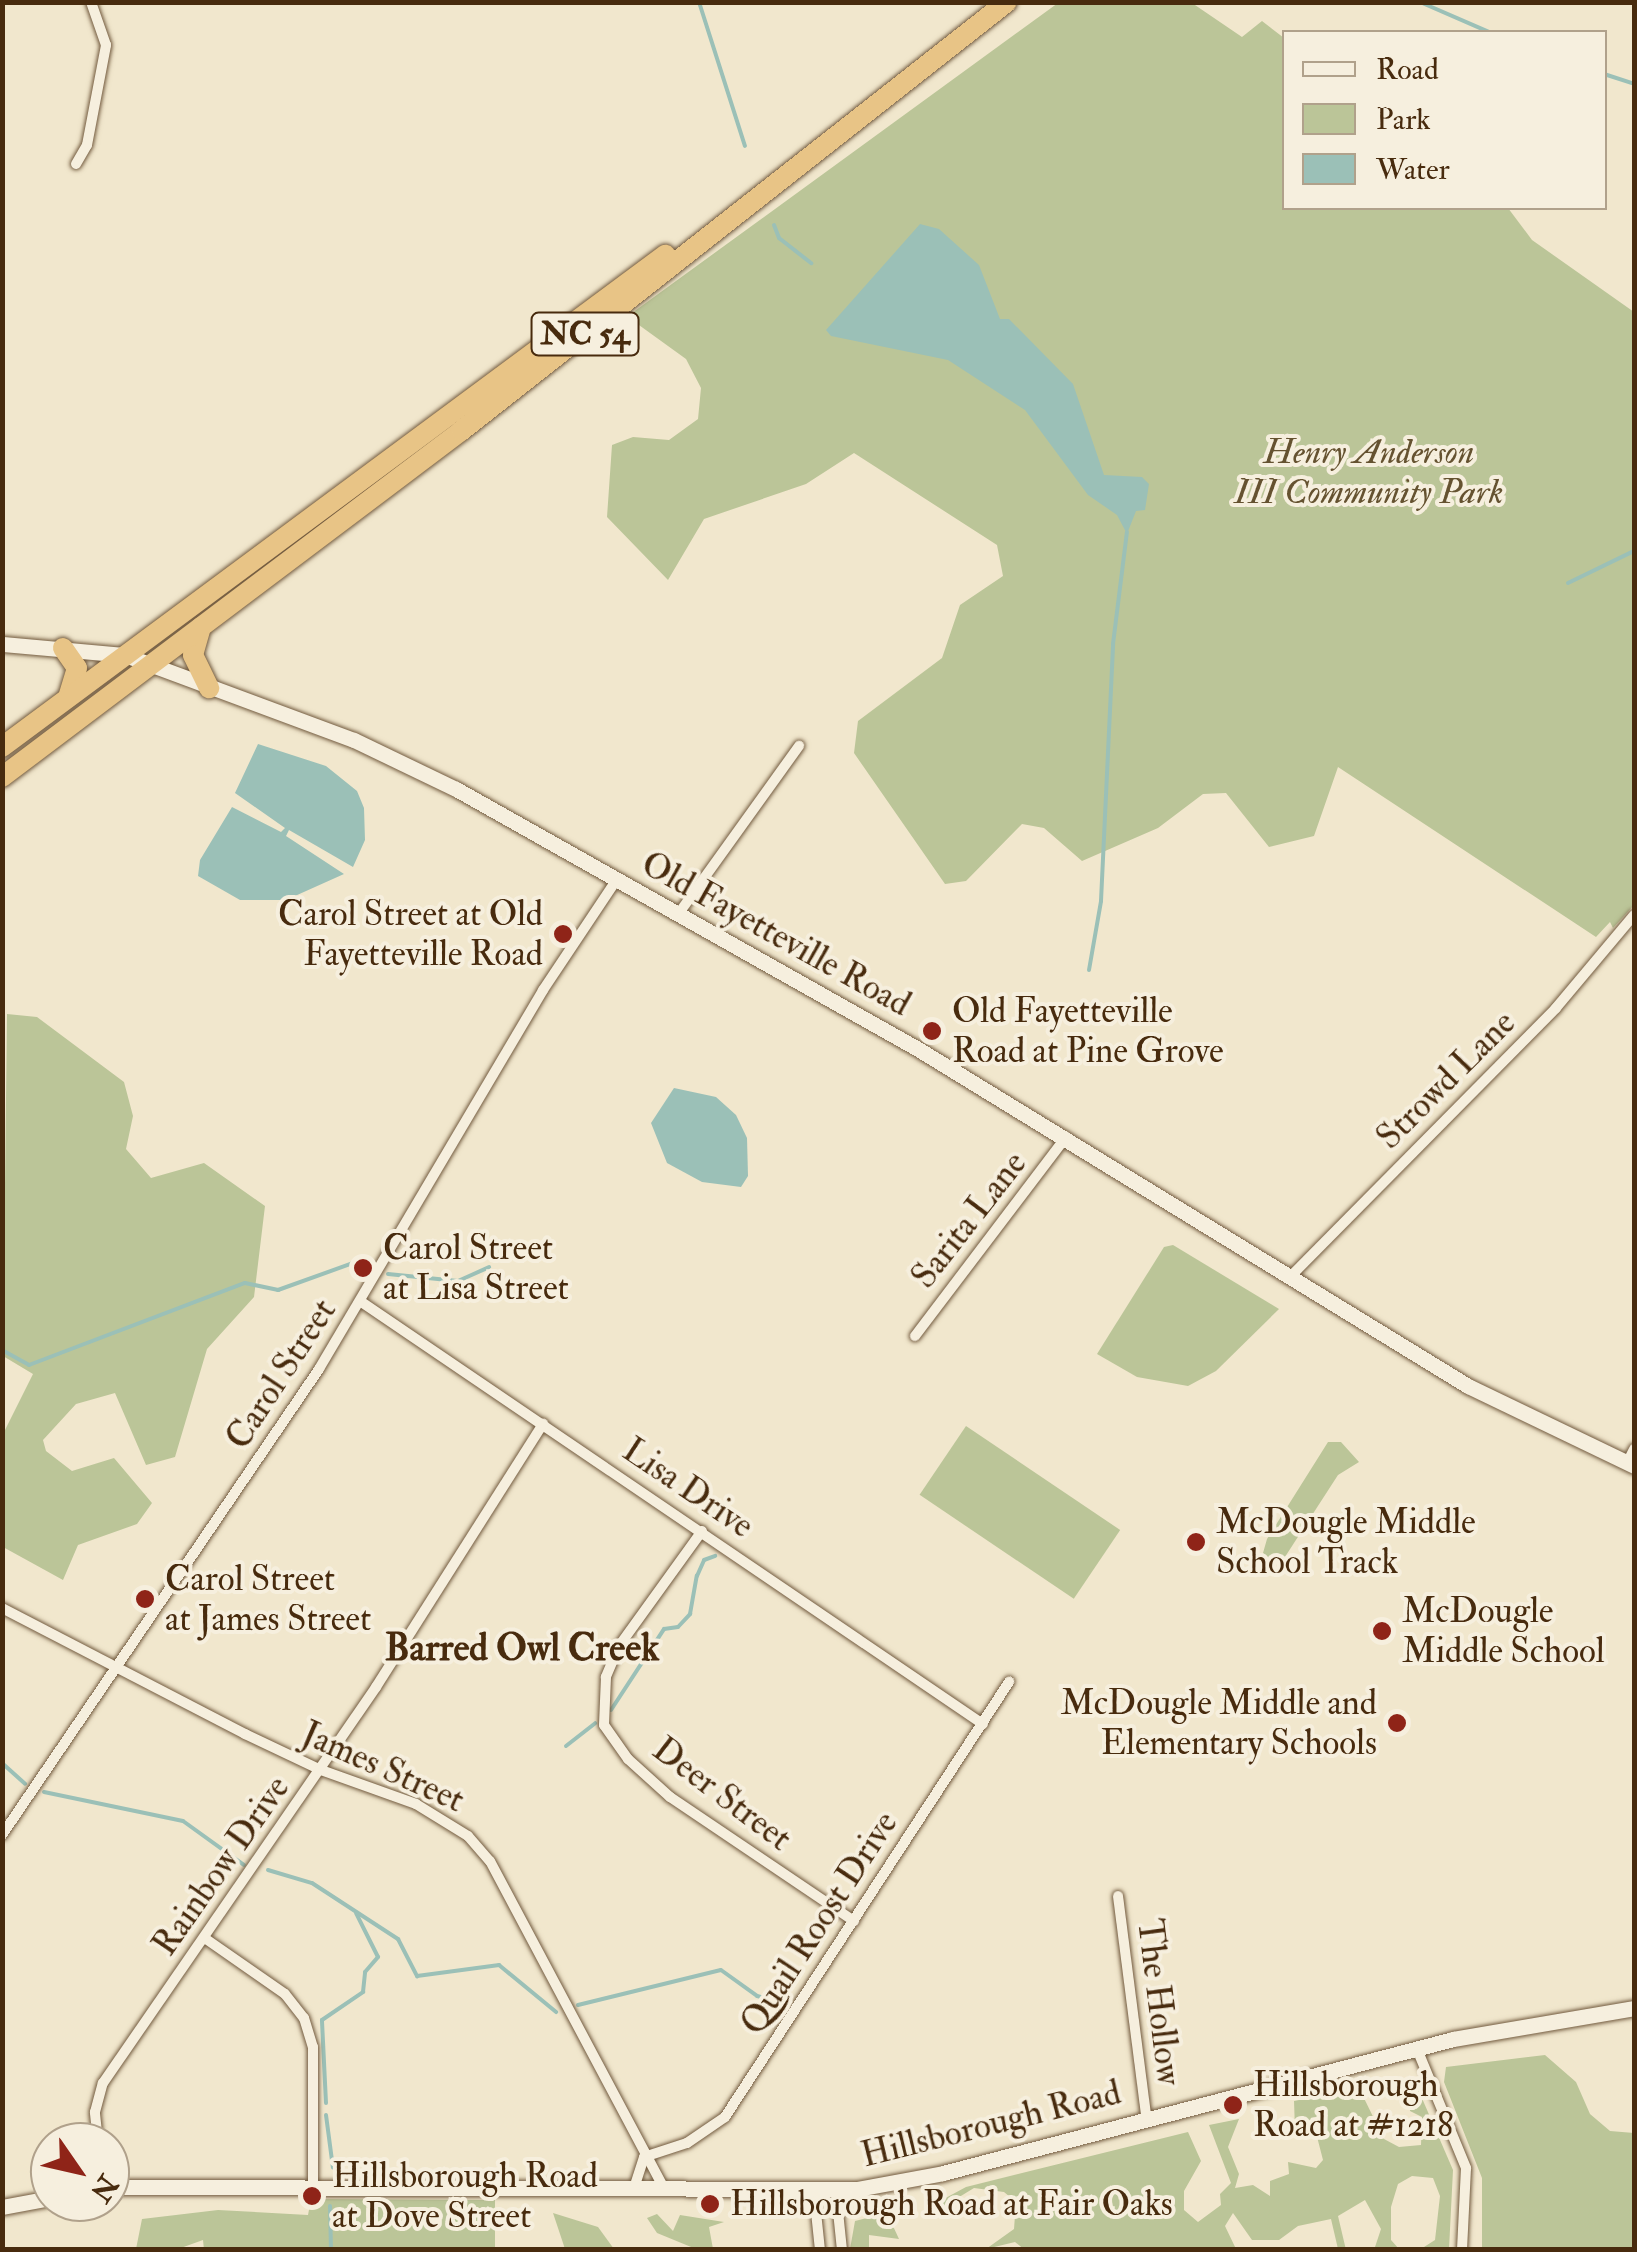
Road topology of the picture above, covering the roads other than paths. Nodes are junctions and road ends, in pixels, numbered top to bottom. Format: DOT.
graph roads {
  1 [pos="91,2"];
  2 [pos="1007,2"];
  3 [pos="76,164"];
  4 [pos="769,183"];
  5 [pos="201,627"];
  6 [pos="2,644"];
  7 [pos="63,648"];
  8 [pos="125,655"];
  9 [pos="150,666"];
  10 [pos="209,688"];
  11 [pos="68,698"];
  12 [pos="799,746"];
  13 [pos="2,747"];
  14 [pos="2,777"];
  15 [pos="616,879"];
  16 [pos="679,913"];
  17 [pos="1634,915"];
  18 [pos="1066,1137"];
  19 [pos="1290,1277"];
  20 [pos="360,1301"];
  21 [pos="915,1336"];
  22 [pos="543,1424"];
  23 [pos="1632,1459"];
  24 [pos="702,1531"];
  25 [pos="2,1608"];
  26 [pos="118,1669"];
  27 [pos="1010,1682"];
  28 [pos="982,1724"];
  29 [pos="320,1770"];
  30 [pos="2,1835"];
  31 [pos="1118,1896"];
  32 [pos="854,1921"];
  33 [pos="206,1939"];
  34 [pos="1634,2008"];
  35 [pos="1417,2048"];
  36 [pos="1146,2116"];
  37 [pos="96,2122"];
  38 [pos="644,2157"];
  39 [pos="635,2186"];
  40 [pos="130,2187"];
  41 [pos="663,2187"];
  42 [pos="313,2189"];
  43 [pos="836,2192"];
  44 [pos="814,2193"];
  45 [pos="30,2202"];
  46 [pos="2,2208"];
  47 [pos="820,2250"];
  48 [pos="842,2250"];
  49 [pos="1462,2250"];
  1 -- 3 [label="street"];
  2 -- 4 [label="highway, NC 54"];
  4 -- 5 [label="highway, NC 54"];
  4 -- 8 [label="highway, NC 54"];
  5 -- 9 [label="highway, NC 54"];
  5 -- 10 [label="highway"];
  6 -- 7 [label="street, Old Fayetteville Road"];
  7 -- 8 [label="street, Old Fayetteville Road"];
  7 -- 11 [label="highway"];
  8 -- 9 [label="street, Old Fayetteville Road"];
  8 -- 11 [label="highway, NC 54"];
  9 -- 10 [label="street, Old Fayetteville Road"];
  9 -- 14 [label="highway, NC 54"];
  10 -- 15 [label="street, Old Fayetteville Road"];
  11 -- 13 [label="highway, NC 54"];
  12 -- 16 [label="street"];
  15 -- 16 [label="street, Old Fayetteville Road"];
  15 -- 20 [label="street, Carol Street"];
  16 -- 18 [label="street, Old Fayetteville Road"];
  17 -- 19 [label="street, Strowd Lane"];
  18 -- 19 [label="street, Old Fayetteville Road"];
  18 -- 21 [label="street, Sarita Lane"];
  19 -- 23 [label="street, Old Fayetteville Road"];
  20 -- 22 [label="street, Lisa Drive"];
  20 -- 26 [label="street, Carol Street"];
  22 -- 24 [label="street, Lisa Drive"];
  22 -- 29 [label="street, Rainbow Drive"];
  24 -- 28 [label="street, Lisa Drive"];
  24 -- 32 [label="street, Deer Street"];
  25 -- 26 [label="street, James Street"];
  26 -- 29 [label="street, James Street"];
  26 -- 30 [label="street, Carol Street"];
  27 -- 28 [label="street, Quail Roost Drive"];
  28 -- 32 [label="street, Quail Roost Drive"];
  29 -- 33 [label="street, Rainbow Drive"];
  29 -- 38 [label="street, James Street"];
  31 -- 36 [label="street, The Hollow"];
  32 -- 38 [label="street, Quail Roost Drive"];
  33 -- 37 [label="street, Rainbow Drive"];
  33 -- 42 [label="street"];
  34 -- 35 [label="street, Hillsborough Road"];
  35 -- 36 [label="street, Hillsborough Road"];
  35 -- 49 [label="street"];
  36 -- 43 [label="street, Hillsborough Road"];
  38 -- 39 [label="street"];
  38 -- 41 [label="street, James Street"];
  39 -- 41 [label="street, Hillsborough Road"];
  39 -- 42 [label="street, Hillsborough Road"];
  40 -- 42 [label="street, Hillsborough Road"];
  41 -- 44 [label="street, Hillsborough Road"];
  43 -- 44 [label="street, Hillsborough Road"];
  43 -- 48 [label="street"];
  44 -- 47 [label="street"];
  45 -- 46 [label="street"];
}
